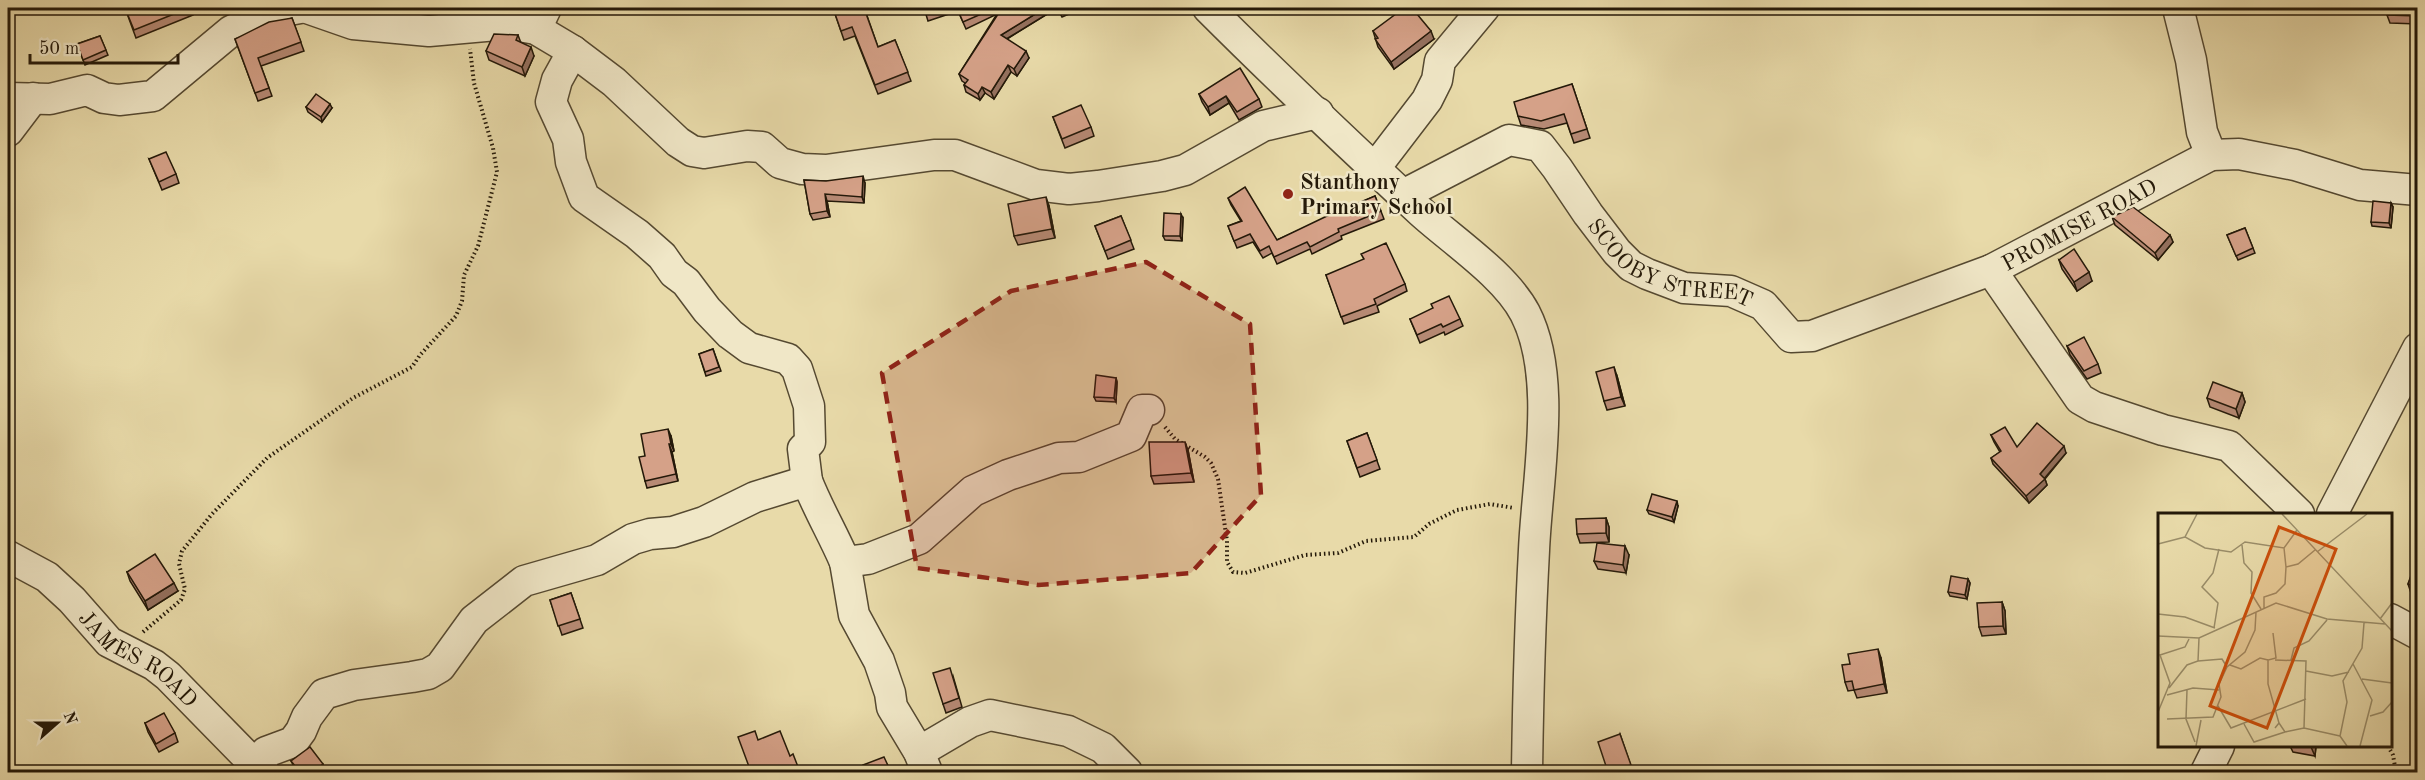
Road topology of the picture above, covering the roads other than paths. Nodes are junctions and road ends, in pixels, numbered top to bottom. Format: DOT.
graph roads {
  1 [pos="300,8"];
  2 [pos="307,8"];
  3 [pos="1208,8"];
  4 [pos="1484,8"];
  5 [pos="2178,8"];
  6 [pos="541,18"];
  7 [pos="229,19"];
  8 [pos="573,51"];
  9 [pos="20,98"];
  10 [pos="1318,113"];
  11 [pos="8,131"];
  12 [pos="2211,155"];
  13 [pos="1375,168"];
  14 [pos="2418,190"];
  15 [pos="1403,195"];
  16 [pos="1991,270"];
  17 [pos="2418,348"];
  18 [pos="1149,410"];
  19 [pos="807,481"];
  20 [pos="2298,513"];
  21 [pos="2333,513"];
  22 [pos="8,556"];
  23 [pos="845,562"];
  24 [pos="2392,619"];
  25 [pos="2418,634"];
  26 [pos="2218,747"];
  27 [pos="923,762"];
  28 [pos="258,771"];
  29 [pos="1127,772"];
  30 [pos="1527,772"];
  31 [pos="2206,772"];
  1 -- 7 [label="street"];
  2 -- 6 [label="street"];
  3 -- 10 [label="street"];
  4 -- 13 [label="street"];
  5 -- 12 [label="street"];
  6 -- 8 [label="street"];
  7 -- 9 [label="street"];
  8 -- 10 [label="street"];
  8 -- 19 [label="street"];
  9 -- 11 [label="street"];
  10 -- 13 [label="street"];
  12 -- 14 [label="street"];
  12 -- 16 [label="street, PROMISE ROAD"];
  13 -- 15 [label="street"];
  15 -- 16 [label="street, SCOOBY STREET"];
  15 -- 30 [label="street"];
  16 -- 20 [label="street, PROMISE ROAD"];
  17 -- 21 [label="street"];
  18 -- 23 [label="street"];
  19 -- 23 [label="street"];
  19 -- 28 [label="street"];
  22 -- 28 [label="street, JAMES ROAD"];
  23 -- 27 [label="street"];
  24 -- 25 [label="street"];
  26 -- 31 [label="street"];
  27 -- 29 [label="street"];
}
